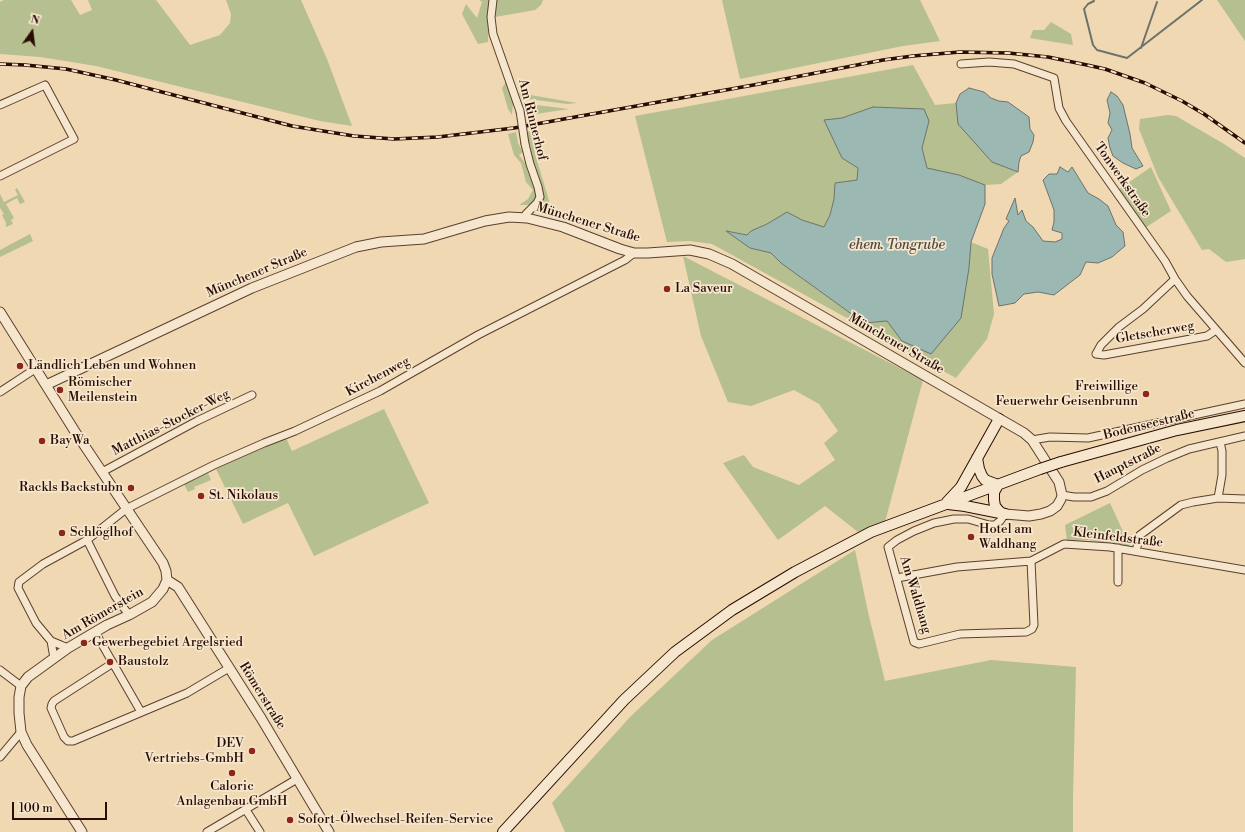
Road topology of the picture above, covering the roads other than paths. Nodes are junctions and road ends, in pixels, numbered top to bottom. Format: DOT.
graph roads {
  1 [pos="493,0"];
  2 [pos="961,64"];
  3 [pos="0,105"];
  4 [pos="0,176"];
  5 [pos="526,218"];
  6 [pos="634,252"];
  7 [pos="1175,279"];
  8 [pos="0,312"];
  9 [pos="1216,330"];
  10 [pos="1245,363"];
  11 [pos="35,368"];
  12 [pos="46,385"];
  13 [pos="0,392"];
  14 [pos="252,395"];
  15 [pos="1245,404"];
  16 [pos="1245,416"];
  17 [pos="999,419"];
  18 [pos="1245,436"];
  19 [pos="1032,440"];
  20 [pos="1220,442"];
  21 [pos="977,458"];
  22 [pos="102,472"];
  23 [pos="998,484"];
  24 [pos="1062,495"];
  25 [pos="1218,498"];
  26 [pos="1245,498"];
  27 [pos="946,504"];
  28 [pos="126,509"];
  29 [pos="1004,514"];
  30 [pos="87,540"];
  31 [pos="1118,548"];
  32 [pos="1136,551"];
  33 [pos="1030,561"];
  34 [pos="1245,570"];
  35 [pos="897,578"];
  36 [pos="167,580"];
  37 [pos="1118,582"];
  38 [pos="129,615"];
  39 [pos="95,632"];
  40 [pos="51,640"];
  41 [pos="68,648"];
  42 [pos="54,658"];
  43 [pos="113,663"];
  44 [pos="229,668"];
  45 [pos="0,670"];
  46 [pos="21,686"];
  47 [pos="141,712"];
  48 [pos="21,732"];
  49 [pos="0,757"];
  50 [pos="297,779"];
  51 [pos="246,810"];
  52 [pos="82,832"];
  53 [pos="207,832"];
  54 [pos="260,832"];
  55 [pos="329,832"];
  56 [pos="503,832"];
  1 -- 5 [label="street, Am Rinnerhof, bridge"];
  2 -- 7 [label="street, Tonwerkstraße"];
  3 -- 4 [label="street"];
  5 -- 6 [label="street, Münchener Straße"];
  5 -- 12 [label="street, Münchener Straße"];
  6 -- 17 [label="street, Münchener Straße"];
  6 -- 28 [label="street, Kirchenweg"];
  7 -- 9 [label="street, Tonwerkstraße"];
  7 -- 9 [label="street, Gletscherweg"];
  8 -- 11 [label="street"];
  9 -- 10 [label="street, Tonwerkstraße"];
  11 -- 12 [label="street"];
  11 -- 13 [label="street"];
  12 -- 22 [label="street"];
  14 -- 22 [label="street, Matthias-Stocker-Weg"];
  15 -- 19 [label="street"];
  16 -- 23 [label="main road, Bodenseestraße, bridge"];
  17 -- 19 [label="street, Münchener Straße"];
  17 -- 21 [label="main road"];
  18 -- 20 [label="street, Hauptstraße"];
  19 -- 24 [label="street"];
  20 -- 24 [label="street, Hauptstraße"];
  20 -- 25 [label="street"];
  21 -- 23 [label="main road"];
  21 -- 27 [label="main road"];
  22 -- 28 [label="street"];
  23 -- 27 [label="main road, Bodenseestraße"];
  23 -- 29 [label="main road"];
  24 -- 29 [label="street"];
  25 -- 26 [label="street"];
  25 -- 32 [label="street"];
  27 -- 29 [label="main road"];
  27 -- 56 [label="main road, Bodenseestraße"];
  28 -- 30 [label="street, Kirchenweg"];
  28 -- 36 [label="street"];
  29 -- 35 [label="street, Am Waldhang"];
  30 -- 38 [label="street"];
  30 -- 40 [label="street, Kirchenweg"];
  31 -- 32 [label="street, Kleinfeldstraße"];
  31 -- 33 [label="street, Kleinfeldstraße"];
  31 -- 37 [label="street"];
  32 -- 34 [label="street, Kleinfeldstraße"];
  33 -- 35 [label="street, Kleinfeldstraße"];
  33 -- 35 [label="street, Am Waldhang"];
  36 -- 38 [label="street, Am Römerstein"];
  36 -- 44 [label="street, Römerstraße"];
  38 -- 39 [label="street, Am Römerstein"];
  39 -- 41 [label="street, Am Römerstein"];
  39 -- 43 [label="street"];
  40 -- 41 [label="street"];
  40 -- 42 [label="street"];
  41 -- 42 [label="street, Am Römerstein"];
  42 -- 46 [label="street, Am Römerstein"];
  43 -- 47 [label="street"];
  43 -- 47 [label="street"];
  44 -- 47 [label="street"];
  44 -- 50 [label="street, Römerstraße"];
  45 -- 46 [label="street"];
  46 -- 48 [label="street"];
  48 -- 49 [label="street"];
  48 -- 52 [label="street"];
  50 -- 51 [label="street"];
  50 -- 55 [label="street, Römerstraße"];
  51 -- 53 [label="street"];
  51 -- 54 [label="street"];
}
